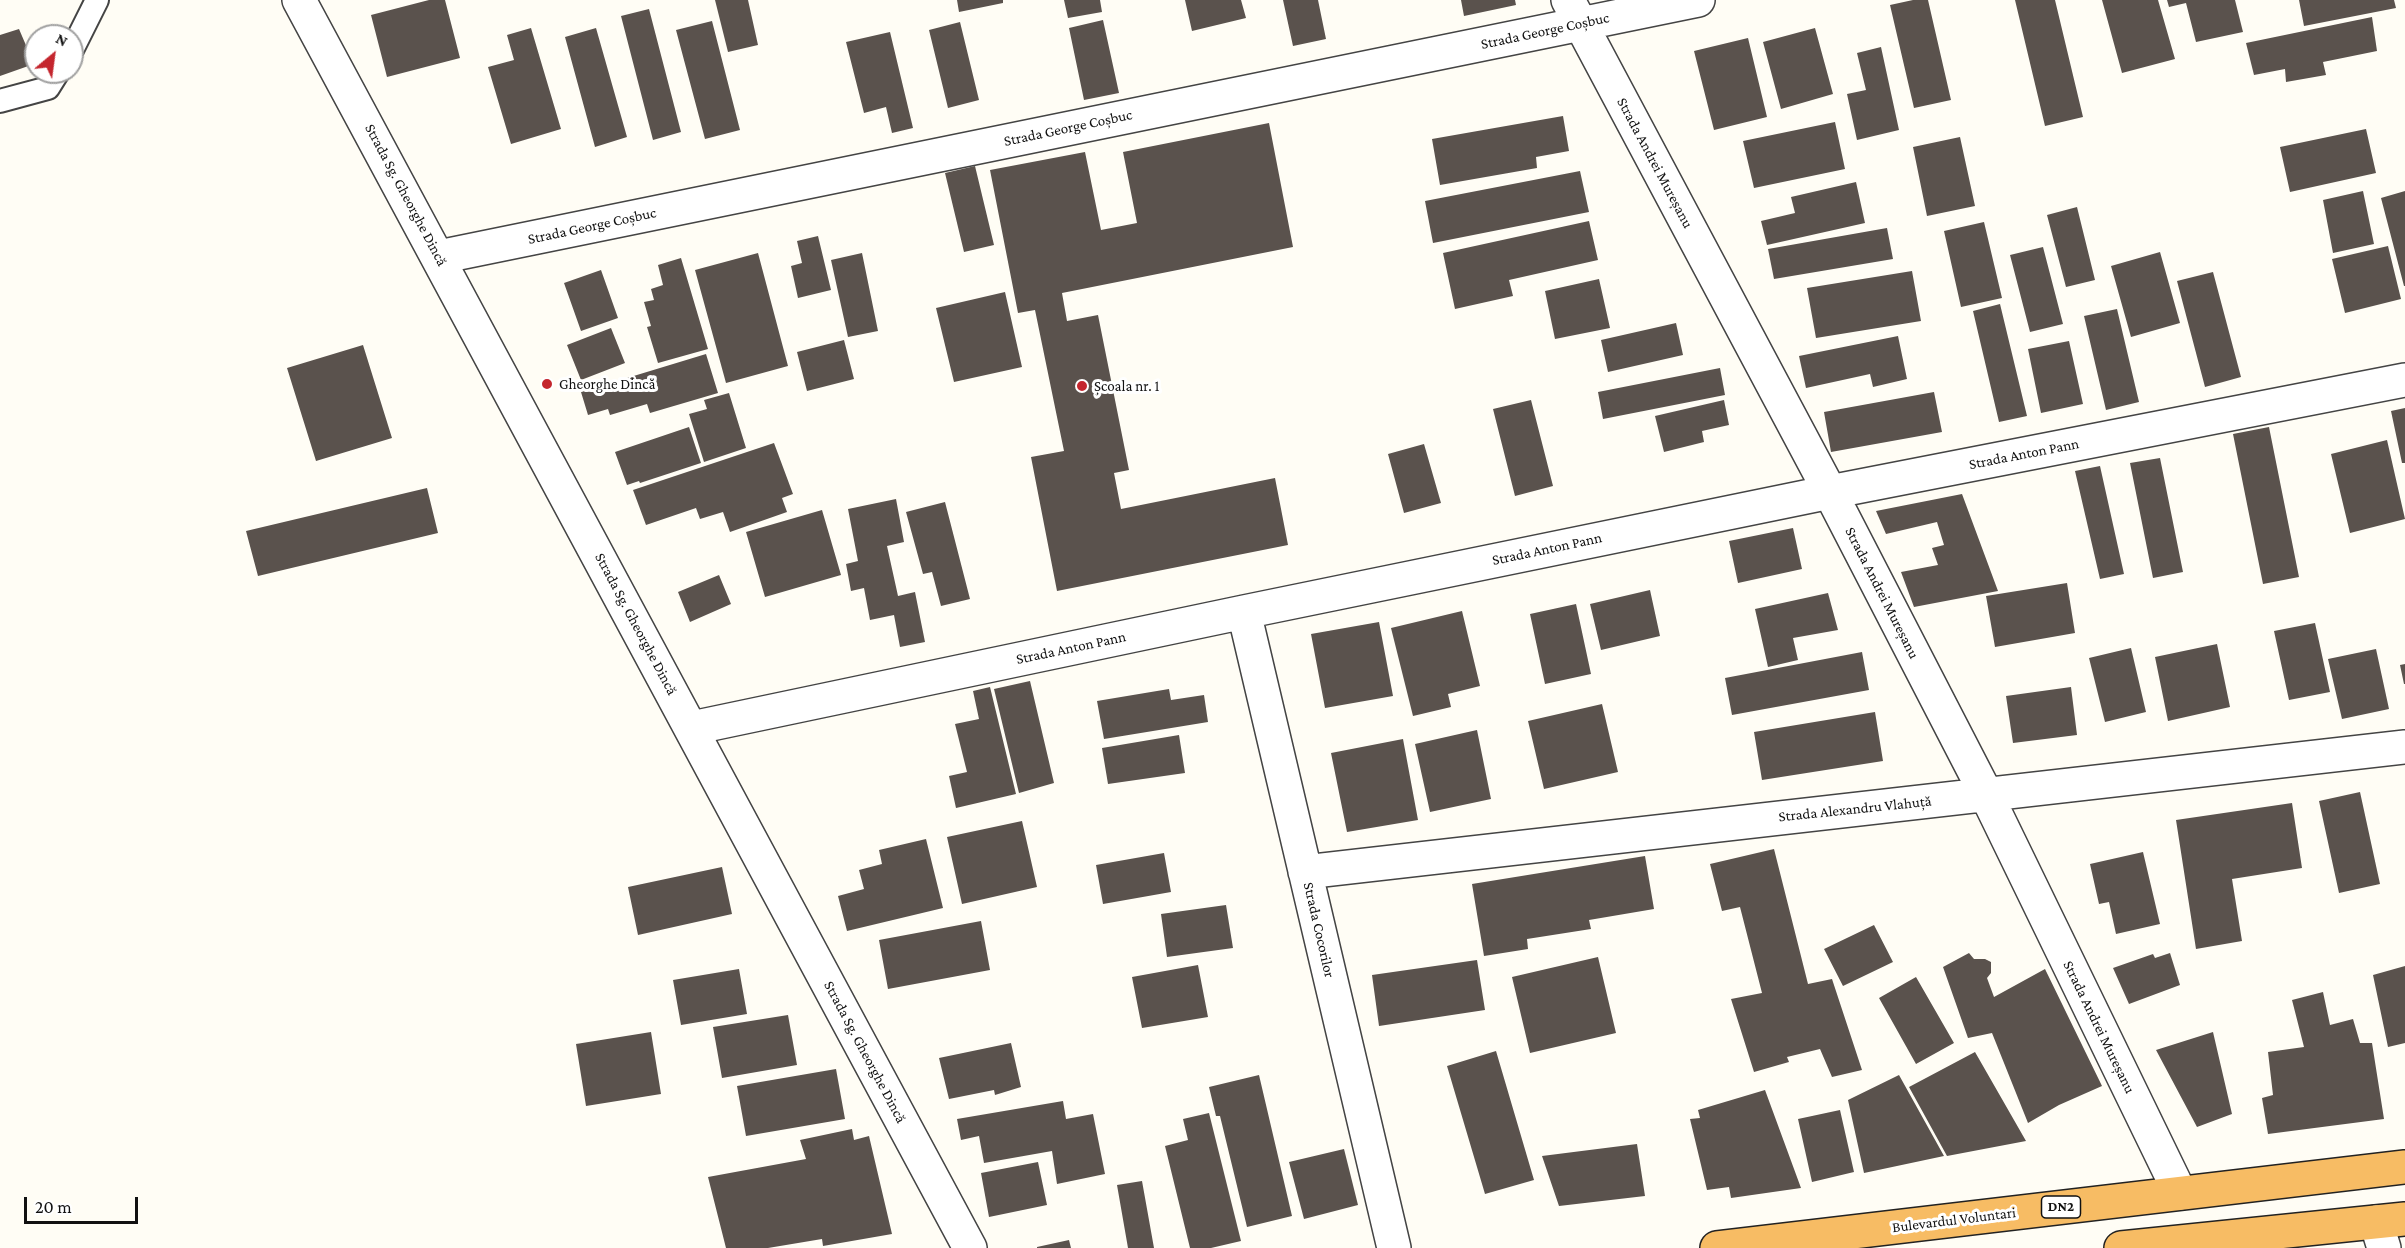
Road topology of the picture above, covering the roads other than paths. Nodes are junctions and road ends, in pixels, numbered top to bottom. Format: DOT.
graph roads {
  1 [pos="98,0"];
  2 [pos="299,0"];
  3 [pos="1698,0"];
  4 [pos="1575,12"];
  5 [pos="84,27"];
  6 [pos="50,84"];
  7 [pos="0,101"];
  8 [pos="439,257"];
  9 [pos="2405,380"];
  10 [pos="1830,492"];
  11 [pos="1244,612"];
  12 [pos="692,728"];
  13 [pos="2405,747"];
  14 [pos="1986,794"];
  15 [pos="1305,872"];
  16 [pos="2405,1167"];
  17 [pos="2180,1193"];
  18 [pos="2388,1230"];
  19 [pos="970,1248"];
  20 [pos="1394,1248"];
  21 [pos="1717,1248"];
  22 [pos="2121,1248"];
  1 -- 5 [label="lane"];
  2 -- 8 [label="street, Strada Sg. Gheorghe Dincă"];
  3 -- 4 [label="street, Strada George Coșbuc"];
  4 -- 8 [label="street, Strada George Coșbuc"];
  4 -- 10 [label="street, Strada Andrei Mureșanu"];
  6 -- 7 [label="lane"];
  8 -- 12 [label="street, Strada Sg. Gheorghe Dincă"];
  9 -- 10 [label="street, Strada Anton Pann"];
  10 -- 11 [label="street, Strada Anton Pann"];
  10 -- 14 [label="street, Strada Andrei Mureșanu"];
  11 -- 12 [label="street, Strada Anton Pann"];
  11 -- 15 [label="street, Strada Cocorilor"];
  12 -- 19 [label="street, Strada Sg. Gheorghe Dincă"];
  13 -- 14 [label="street, Strada Alexandru Vlahuță"];
  14 -- 15 [label="street, Strada Alexandru Vlahuță"];
  14 -- 17 [label="street, Strada Andrei Mureșanu"];
  15 -- 20 [label="street, Strada Cocorilor"];
  16 -- 17 [label="highway, Bulevardul Voluntari / DN2"];
  17 -- 21 [label="highway, Bulevardul Voluntari / DN2"];
  18 -- 22 [label="highway"];
}
